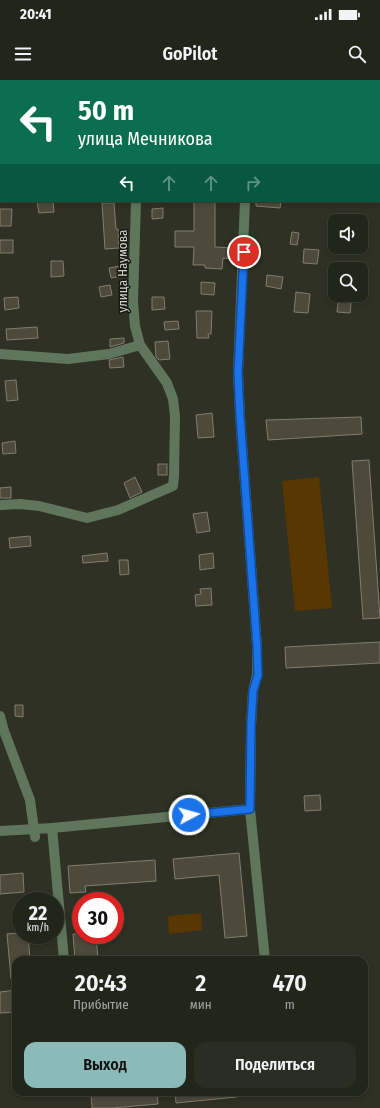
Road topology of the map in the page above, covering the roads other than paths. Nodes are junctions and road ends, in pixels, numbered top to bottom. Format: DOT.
graph roads {
  1 [pos="136,202"];
  2 [pos="245,202"];
  3 [pos="140,345"];
  4 [pos="0,354"];
  5 [pos="0,505"];
  6 [pos="0,716"];
  7 [pos="250,809"];
  8 [pos="52,828"];
  9 [pos="0,831"];
  10 [pos="35,833"];
  11 [pos="64,956"];
  12 [pos="265,956"];
  1 -- 3 [label="street, улица Наумова"];
  2 -- 7 [label="street"];
  3 -- 4 [label="street"];
  3 -- 5 [label="street, улица Наумова"];
  6 -- 10 [label="street"];
  7 -- 8 [label="street"];
  7 -- 12 [label="street"];
  8 -- 10 [label="street"];
  8 -- 11 [label="street"];
  9 -- 10 [label="street"];
}
